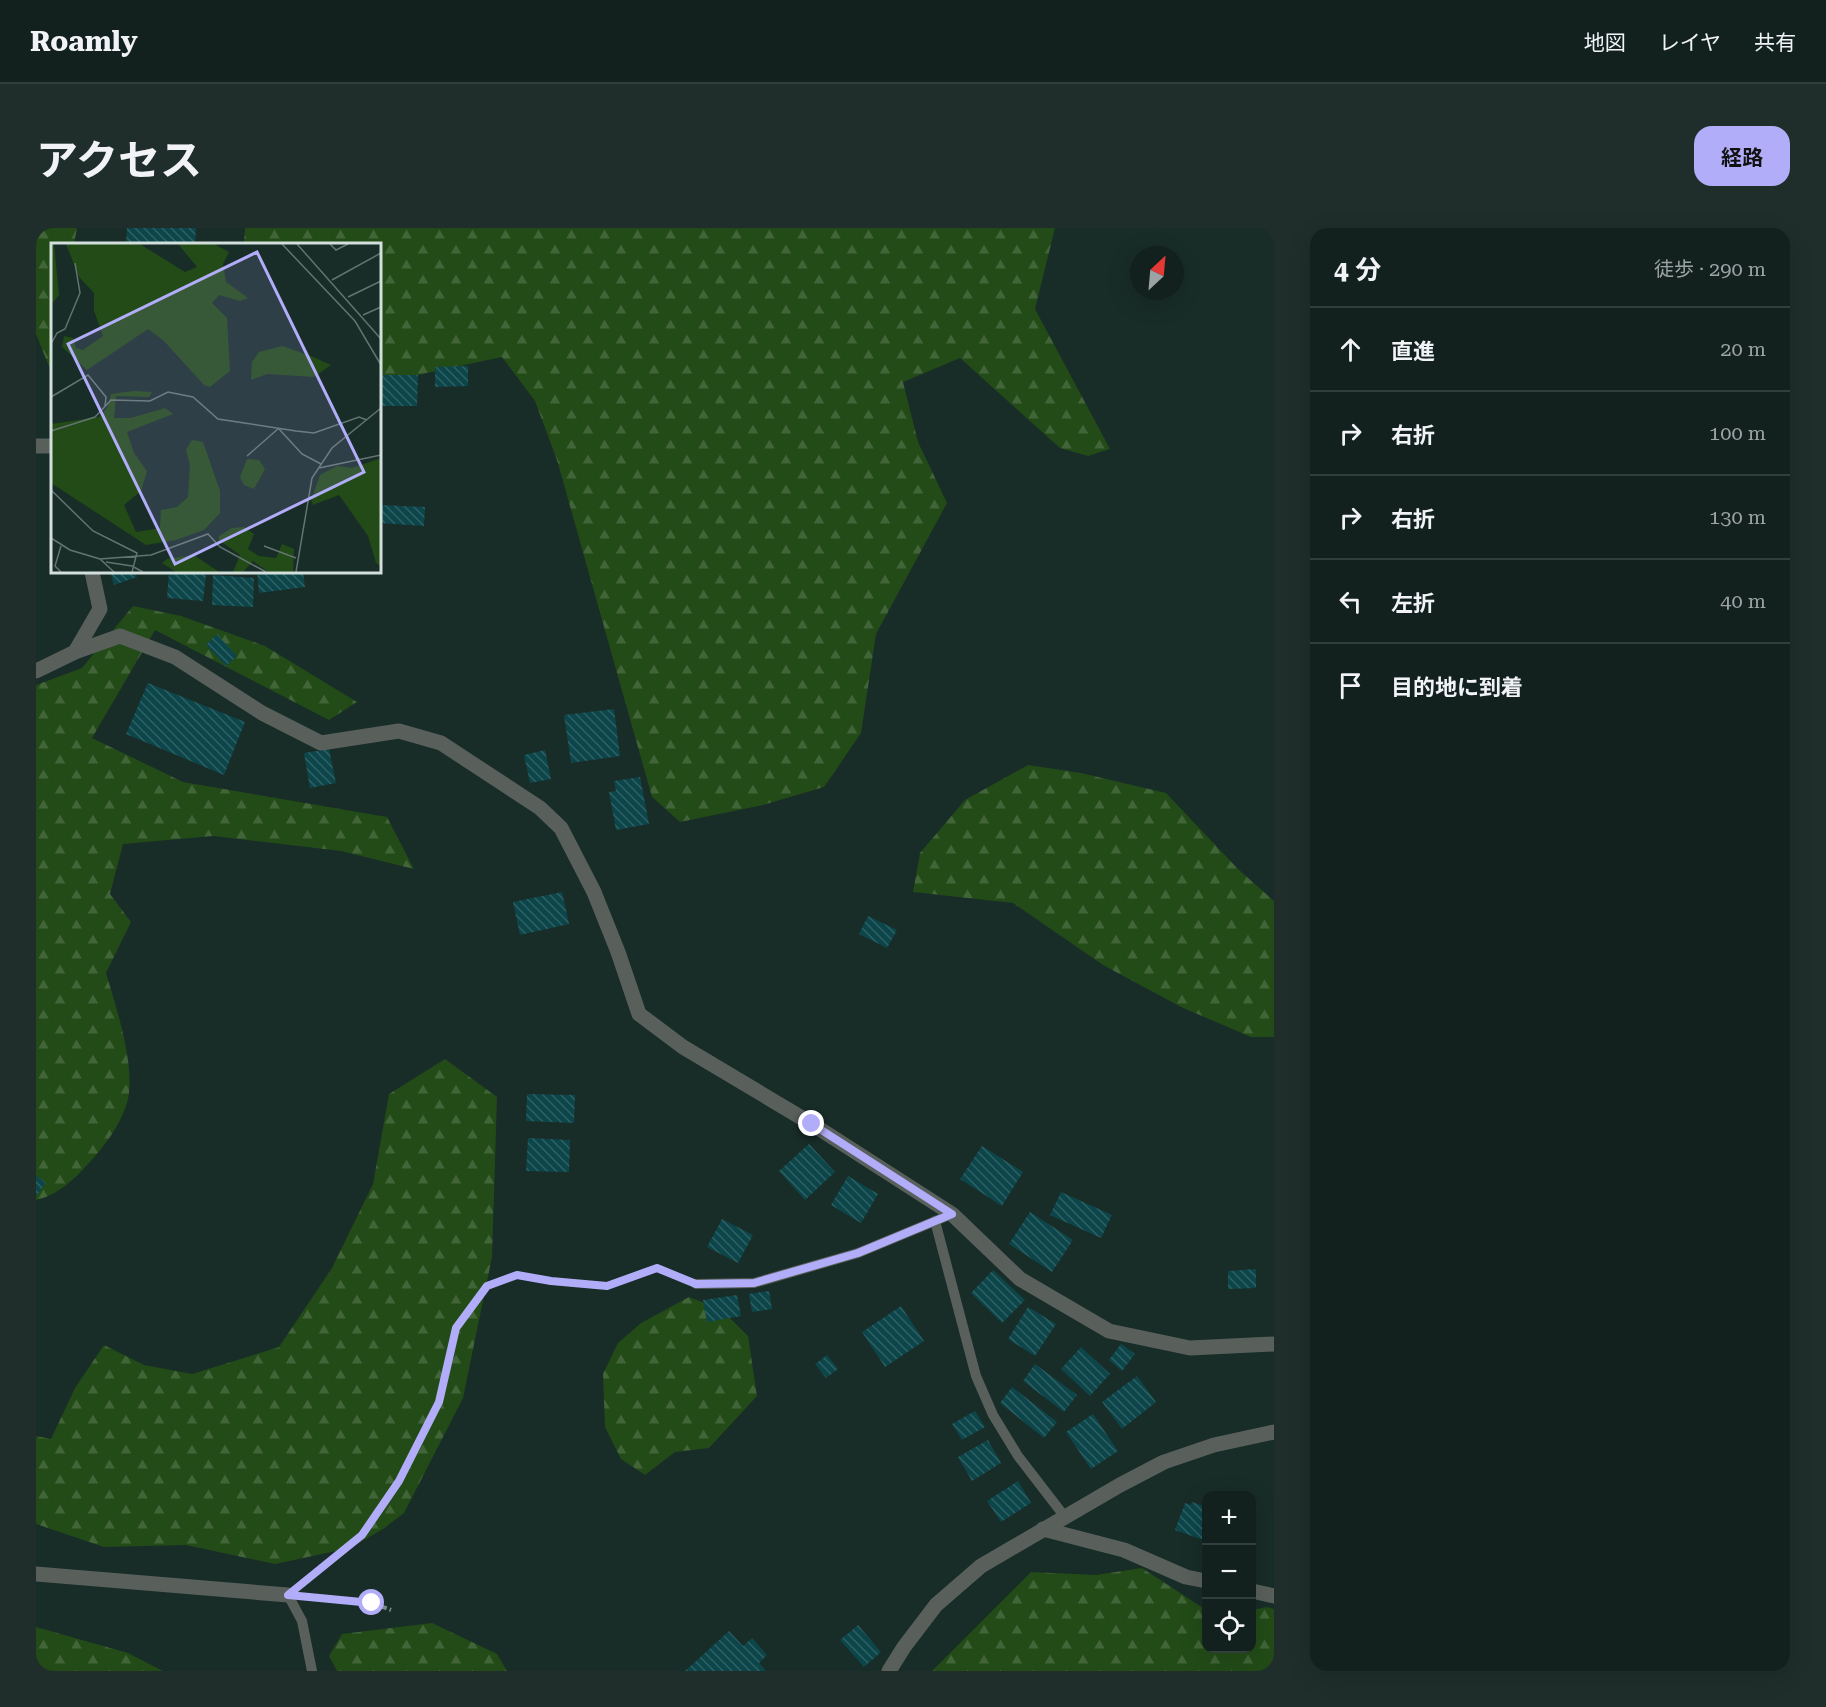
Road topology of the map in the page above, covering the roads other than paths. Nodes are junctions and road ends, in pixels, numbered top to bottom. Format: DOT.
graph roads {
  1 [pos="92,573"];
  2 [pos="75,652"];
  3 [pos="36,671"];
  4 [pos="952,1214"];
  5 [pos="934,1221"];
  6 [pos="696,1284"];
  7 [pos="1274,1344"];
  8 [pos="1274,1432"];
  9 [pos="1065,1516"];
  10 [pos="1043,1529"];
  11 [pos="36,1574"];
  12 [pos="1202,1580"];
  13 [pos="1256,1592"];
  14 [pos="288,1595"];
  15 [pos="1274,1596"];
  16 [pos="312,1671"];
  17 [pos="889,1671"];
  1 -- 2 [label="street"];
  2 -- 3 [label="street"];
  2 -- 4 [label="street"];
  4 -- 5 [label="lane"];
  4 -- 7 [label="street"];
  5 -- 6 [label="lane"];
  5 -- 9 [label="lane"];
  8 -- 9 [label="street"];
  9 -- 10 [label="street"];
  10 -- 12 [label="street"];
  10 -- 17 [label="street"];
  11 -- 14 [label="street"];
  13 -- 15 [label="street"];
  14 -- 16 [label="lane"];
}
